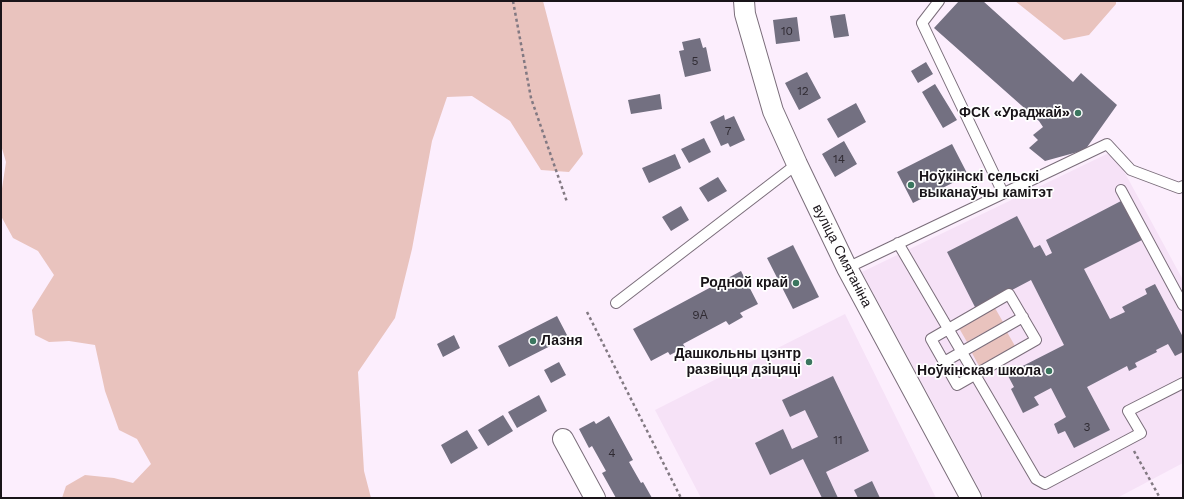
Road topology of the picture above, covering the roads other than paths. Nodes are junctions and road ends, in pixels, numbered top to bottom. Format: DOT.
graph roads {
  1 [pos="744,1"];
  2 [pos="940,1"];
  3 [pos="798,164"];
  4 [pos="1183,186"];
  5 [pos="1121,190"];
  6 [pos="1003,193"];
  7 [pos="898,243"];
  8 [pos="847,268"];
  9 [pos="616,303"];
  10 [pos="1183,305"];
  11 [pos="1022,317"];
  12 [pos="948,329"];
  13 [pos="962,352"];
  14 [pos="944,362"];
  15 [pos="975,375"];
  16 [pos="1183,383"];
  17 [pos="564,439"];
  18 [pos="595,498"];
  19 [pos="971,498"];
  1 -- 3 [label="street, вуліца Смятаніна"];
  2 -- 6 [label="lane"];
  3 -- 8 [label="street, вуліца Смятаніна"];
  3 -- 9 [label="lane"];
  4 -- 6 [label="lane"];
  5 -- 10 [label="lane"];
  6 -- 7 [label="lane"];
  7 -- 8 [label="lane"];
  7 -- 12 [label="lane"];
  8 -- 19 [label="street, вуліца Смятаніна"];
  11 -- 12 [label="lane"];
  11 -- 13 [label="lane"];
  11 -- 15 [label="lane"];
  12 -- 13 [label="lane"];
  12 -- 14 [label="lane"];
  13 -- 14 [label="lane"];
  13 -- 15 [label="lane"];
  14 -- 15 [label="lane"];
  15 -- 16 [label="lane"];
  17 -- 18 [label="street"];
}
